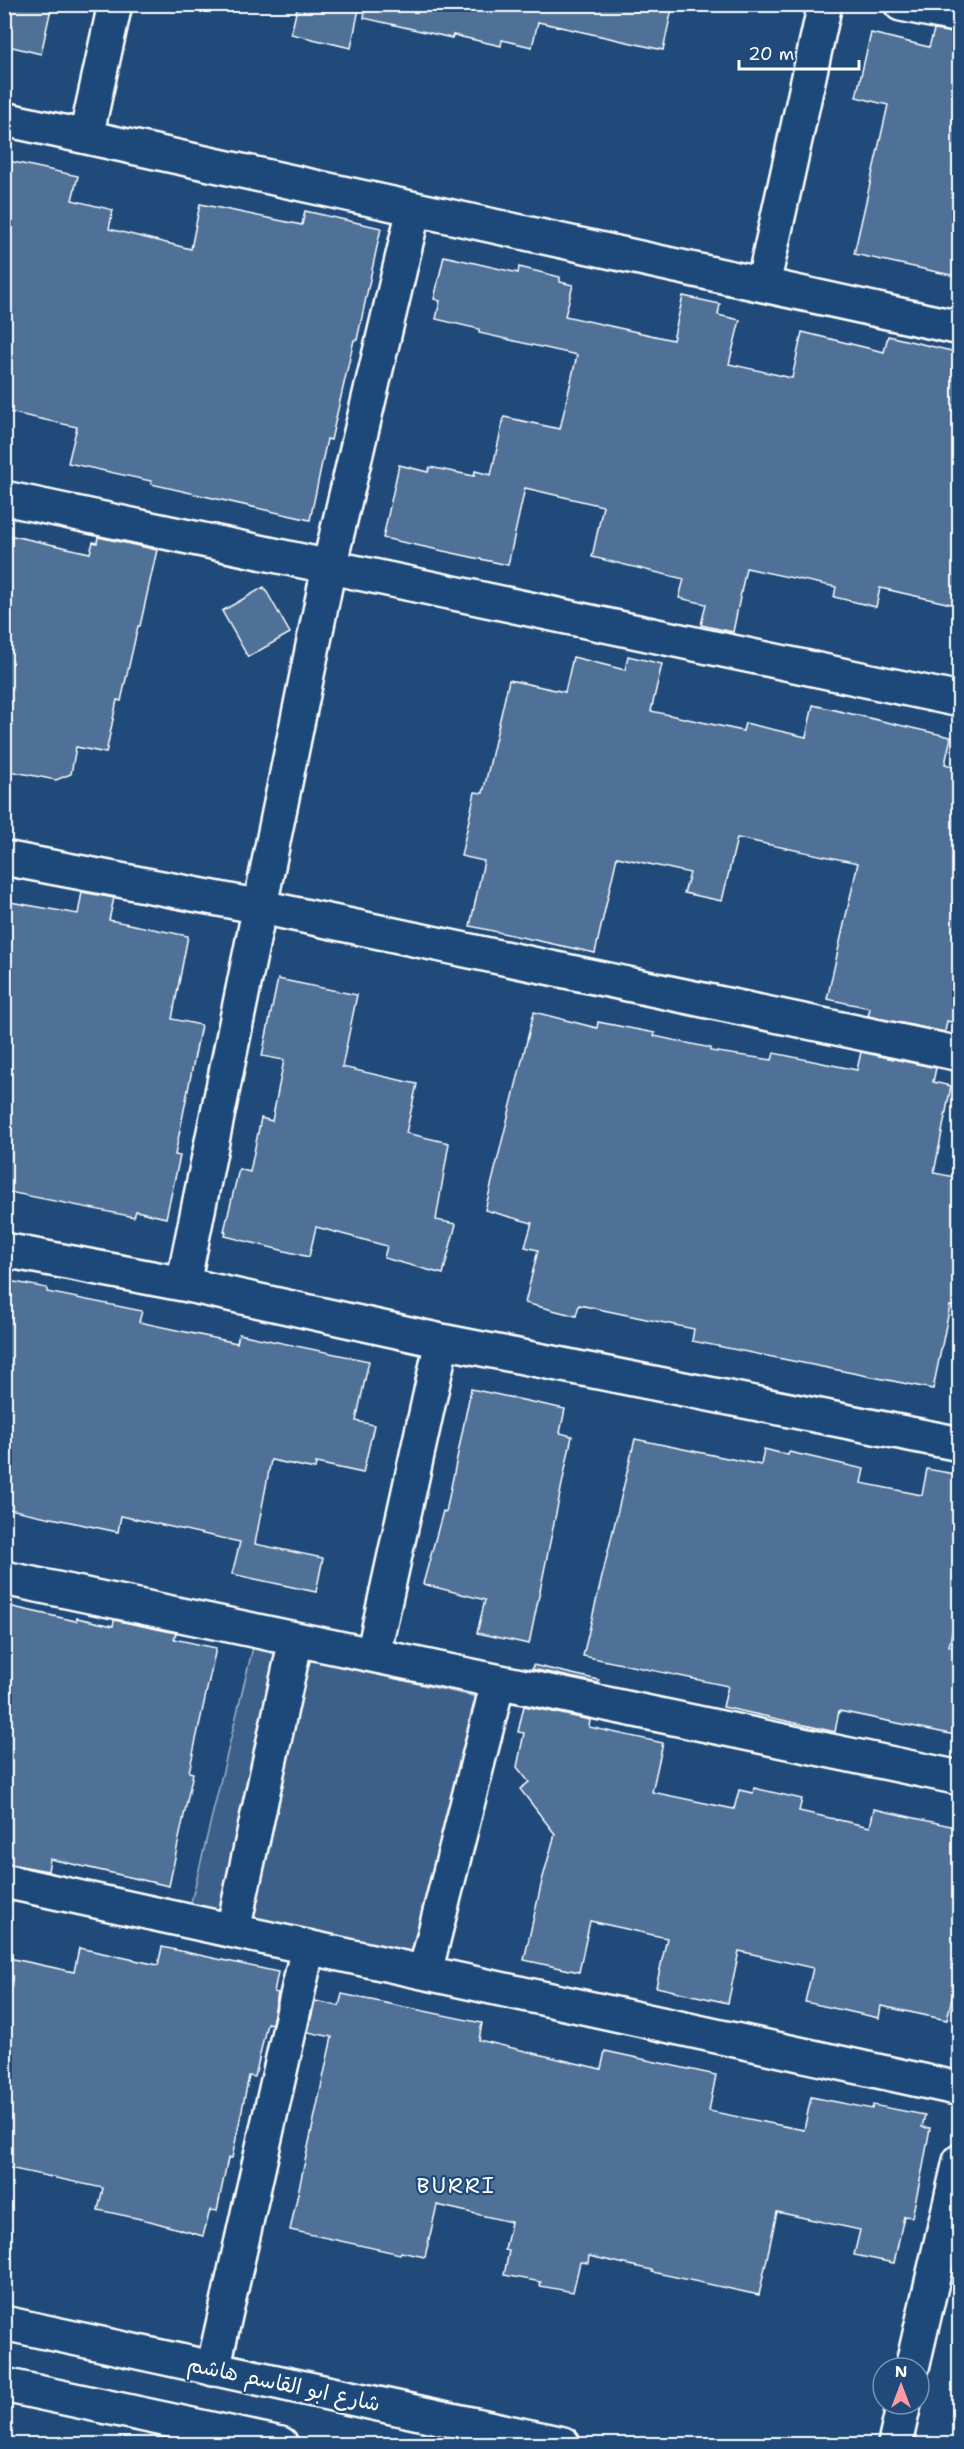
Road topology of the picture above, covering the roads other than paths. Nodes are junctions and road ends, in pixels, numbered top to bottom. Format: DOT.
graph roads {
  1 [pos="115,4"];
  2 [pos="825,4"];
  3 [pos="901,4"];
  4 [pos="960,16"];
  5 [pos="4,120"];
  6 [pos="86,137"];
  7 [pos="414,209"];
  8 [pos="763,285"];
  9 [pos="960,328"];
  10 [pos="4,498"];
  11 [pos="329,567"];
  12 [pos="960,700"];
  13 [pos="4,858"];
  14 [pos="261,907"];
  15 [pos="960,1054"];
  16 [pos="4,1250"];
  17 [pos="183,1284"];
  18 [pos="442,1341"];
  19 [pos="960,1444"];
  20 [pos="4,1578"];
  21 [pos="296,1639"];
  22 [pos="373,1655"];
  23 [pos="498,1682"];
  24 [pos="960,1778"];
  25 [pos="4,1881"];
  26 [pos="233,1930"];
  27 [pos="308,1947"];
  28 [pos="425,1972"];
  29 [pos="960,2089"];
  30 [pos="960,2161"];
  31 [pos="4,2323"];
  32 [pos="915,2356"];
  33 [pos="213,2369"];
  34 [pos="4,2385"];
  35 [pos="901,2416"];
  36 [pos="281,2445"];
  37 [pos="563,2445"];
  38 [pos="895,2445"];
  1 -- 6 [label="street"];
  2 -- 8 [label="street"];
  3 -- 4 [label="street"];
  5 -- 6 [label="street"];
  6 -- 7 [label="street"];
  7 -- 8 [label="street"];
  7 -- 11 [label="street"];
  8 -- 9 [label="street"];
  10 -- 11 [label="street"];
  11 -- 12 [label="street"];
  11 -- 14 [label="street"];
  13 -- 14 [label="street"];
  14 -- 15 [label="street"];
  14 -- 17 [label="street"];
  16 -- 17 [label="street"];
  17 -- 18 [label="street"];
  18 -- 19 [label="street"];
  18 -- 22 [label="street"];
  20 -- 21 [label="street"];
  21 -- 22 [label="street"];
  21 -- 26 [label="street"];
  22 -- 23 [label="street"];
  23 -- 24 [label="street"];
  23 -- 28 [label="street"];
  25 -- 26 [label="street"];
  26 -- 27 [label="street"];
  27 -- 28 [label="street"];
  27 -- 33 [label="street"];
  28 -- 29 [label="street"];
  30 -- 32 [label="street"];
  31 -- 33 [label="street, شارع ابو القاسم هاشم"];
  33 -- 37 [label="street, شارع ابو القاسم هاشم"];
  34 -- 36 [label="street"];
  35 -- 38 [label="street"];
}
